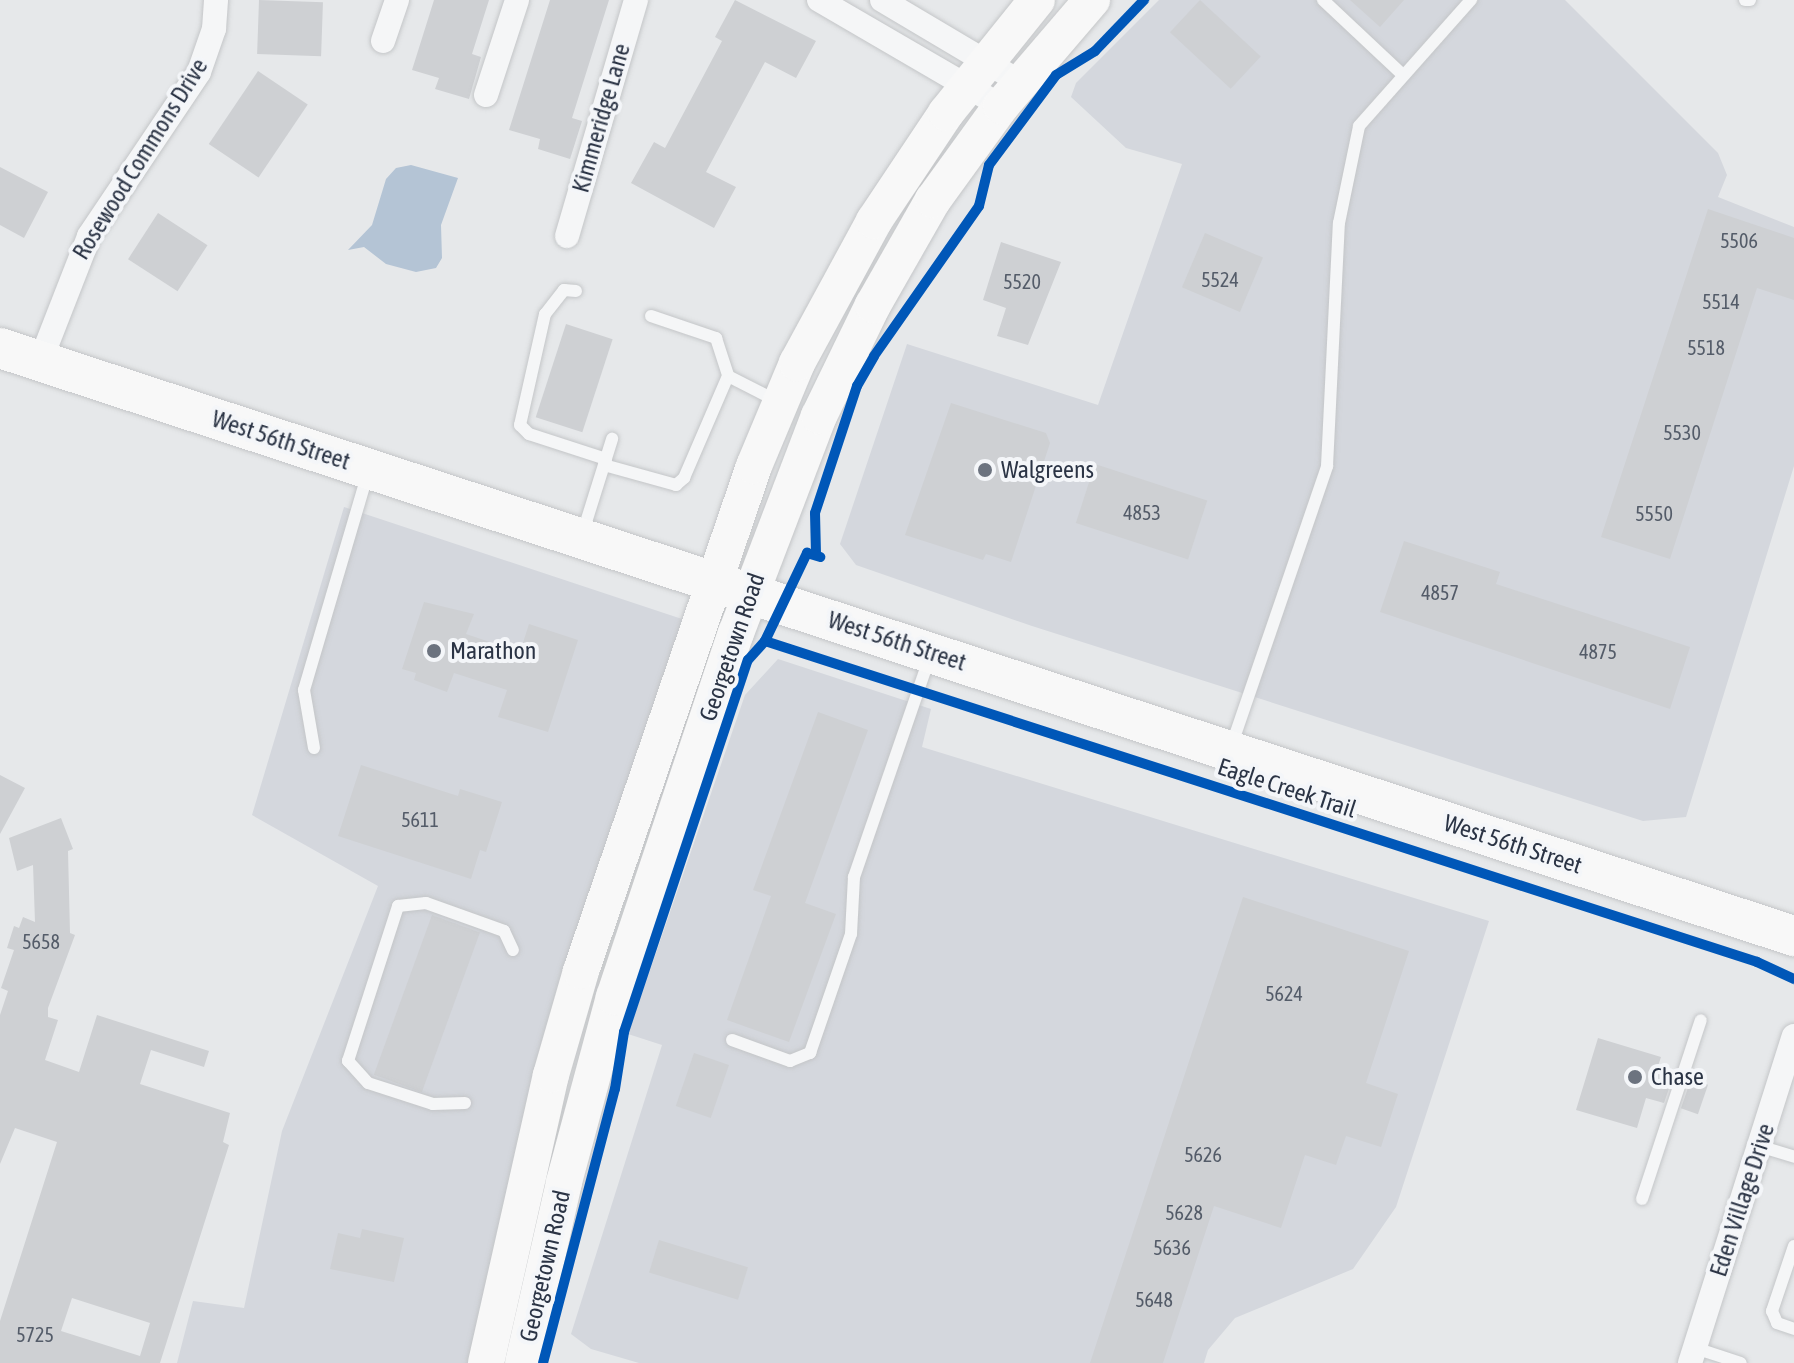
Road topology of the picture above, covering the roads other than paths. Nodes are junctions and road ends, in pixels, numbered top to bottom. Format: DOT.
graph roads {
  1 [pos="216,0"];
  2 [pos="397,0"];
  3 [pos="517,0"];
  4 [pos="636,0"];
  5 [pos="819,0"];
  6 [pos="882,0"];
  7 [pos="1037,0"];
  8 [pos="1092,0"];
  9 [pos="1323,0"];
  10 [pos="1471,0"];
  11 [pos="383,41"];
  12 [pos="978,71"];
  13 [pos="1403,75"];
  14 [pos="1010,94"];
  15 [pos="486,95"];
  16 [pos="567,236"];
  17 [pos="576,291"];
  18 [pos="651,316"];
  19 [pos="0,348"];
  20 [pos="40,362"];
  21 [pos="728,376"];
  22 [pos="780,403"];
  23 [pos="612,439"];
  24 [pos="605,462"];
  25 [pos="369,469"];
  26 [pos="581,538"];
  27 [pos="711,580"];
  28 [pos="750,593"];
  29 [pos="931,652"];
  30 [pos="314,748"];
  31 [pos="1230,750"];
  32 [pos="1794,936"];
  33 [pos="513,950"];
  34 [pos="1701,1020"];
  35 [pos="1794,1036"];
  36 [pos="732,1040"];
  37 [pos="465,1103"];
  38 [pos="1759,1146"];
  39 [pos="1794,1157"];
  40 [pos="1642,1199"];
  41 [pos="1794,1246"];
  42 [pos="1794,1329"];
  43 [pos="1693,1355"];
  44 [pos="486,1363"];
  45 [pos="523,1363"];
  46 [pos="1741,1363"];
  1 -- 20 [label="street, Rosewood Commons Drive"];
  2 -- 11 [label="street"];
  3 -- 15 [label="street"];
  4 -- 16 [label="street, Kimmeridge Lane"];
  5 -- 12 [label="street"];
  6 -- 12 [label="street"];
  7 -- 12 [label="main road, Georgetown Road"];
  8 -- 14 [label="main road, Georgetown Road"];
  9 -- 13 [label="lane"];
  10 -- 13 [label="lane"];
  12 -- 14 [label="street"];
  12 -- 22 [label="main road, Georgetown Road"];
  13 -- 31 [label="lane"];
  14 -- 28 [label="main road, Georgetown Road"];
  17 -- 24 [label="lane"];
  18 -- 21 [label="lane"];
  19 -- 20 [label="main road, West 56th Street"];
  20 -- 25 [label="main road, West 56th Street"];
  21 -- 22 [label="lane"];
  21 -- 24 [label="lane"];
  22 -- 27 [label="main road, Georgetown Road"];
  23 -- 24 [label="lane"];
  24 -- 26 [label="lane"];
  25 -- 26 [label="main road, West 56th Street"];
  25 -- 30 [label="lane"];
  26 -- 27 [label="main road, West 56th Street"];
  27 -- 28 [label="main road, West 56th Street"];
  27 -- 44 [label="main road, Georgetown Road"];
  28 -- 29 [label="main road, West 56th Street"];
  28 -- 45 [label="main road, Georgetown Road"];
  29 -- 31 [label="main road, West 56th Street"];
  29 -- 36 [label="lane"];
  31 -- 32 [label="main road, West 56th Street"];
  33 -- 37 [label="lane"];
  34 -- 40 [label="lane"];
  35 -- 38 [label="street, Eden Village Drive"];
  38 -- 39 [label="lane"];
  38 -- 43 [label="street, Eden Village Drive"];
  41 -- 42 [label="lane"];
  43 -- 46 [label="lane"];
}
